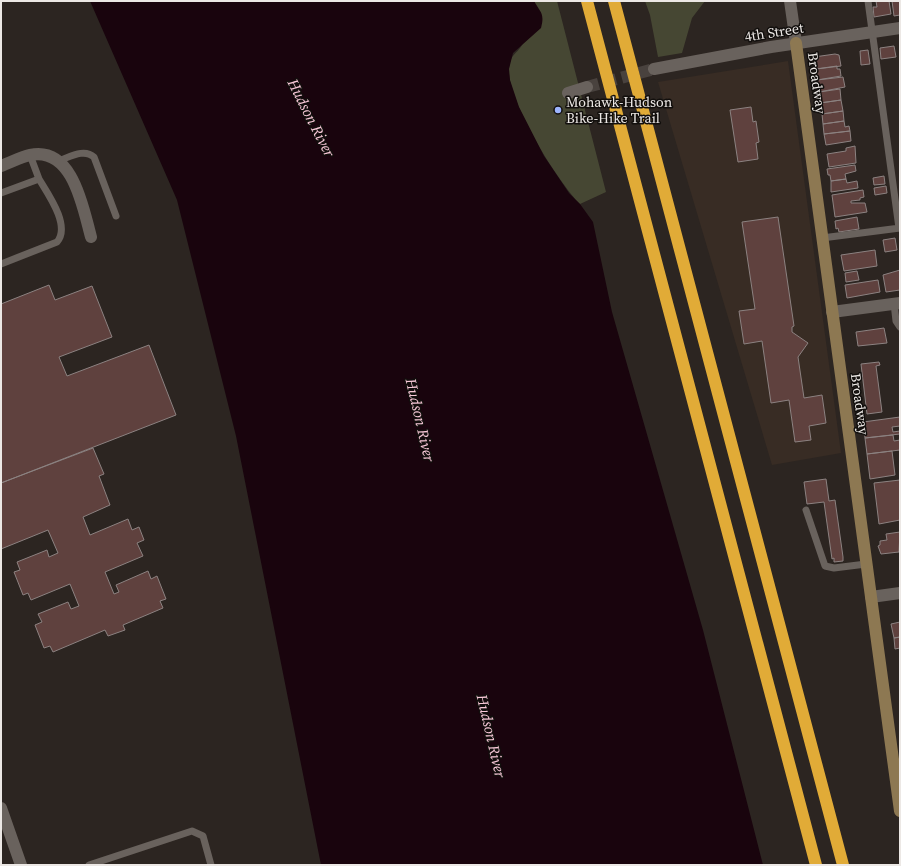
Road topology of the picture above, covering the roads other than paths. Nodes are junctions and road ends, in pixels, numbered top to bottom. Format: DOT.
graph roads {
  1 [pos="587,1"];
  2 [pos="614,1"];
  3 [pos="790,1"];
  4 [pos="868,1"];
  5 [pos="900,28"];
  6 [pos="872,32"];
  7 [pos="796,43"];
  8 [pos="654,69"];
  9 [pos="586,87"];
  10 [pos="568,93"];
  11 [pos="30,155"];
  12 [pos="58,161"];
  13 [pos="1,166"];
  14 [pos="39,179"];
  15 [pos="1,193"];
  16 [pos="116,216"];
  17 [pos="900,228"];
  18 [pos="91,237"];
  19 [pos="822,238"];
  20 [pos="1,264"];
  21 [pos="897,303"];
  22 [pos="832,312"];
  23 [pos="900,328"];
  24 [pos="806,510"];
  25 [pos="866,564"];
  26 [pos="900,593"];
  27 [pos="871,597"];
  28 [pos="1,808"];
  29 [pos="900,811"];
  30 [pos="21,865"];
  31 [pos="89,865"];
  32 [pos="210,865"];
  33 [pos="816,865"];
  34 [pos="843,865"];
  1 -- 33 [label="highway"];
  2 -- 34 [label="highway"];
  3 -- 7 [label="street, Broadway"];
  4 -- 6 [label="lane"];
  5 -- 6 [label="street, 4th Street"];
  6 -- 7 [label="street, 4th Street"];
  6 -- 17 [label="lane"];
  7 -- 8 [label="street, 4th Street"];
  7 -- 19 [label="street, Broadway"];
  9 -- 10 [label="street"];
  11 -- 12 [label="street"];
  11 -- 13 [label="street"];
  11 -- 14 [label="lane"];
  12 -- 16 [label="lane"];
  12 -- 18 [label="street"];
  14 -- 15 [label="lane"];
  14 -- 20 [label="lane"];
  17 -- 19 [label="lane"];
  19 -- 22 [label="street, Broadway"];
  21 -- 22 [label="street"];
  21 -- 23 [label="lane"];
  22 -- 25 [label="street, Broadway"];
  24 -- 25 [label="lane"];
  25 -- 27 [label="street, Broadway"];
  26 -- 27 [label="street"];
  27 -- 29 [label="street, Broadway"];
  28 -- 30 [label="street"];
  31 -- 32 [label="lane"];
}
